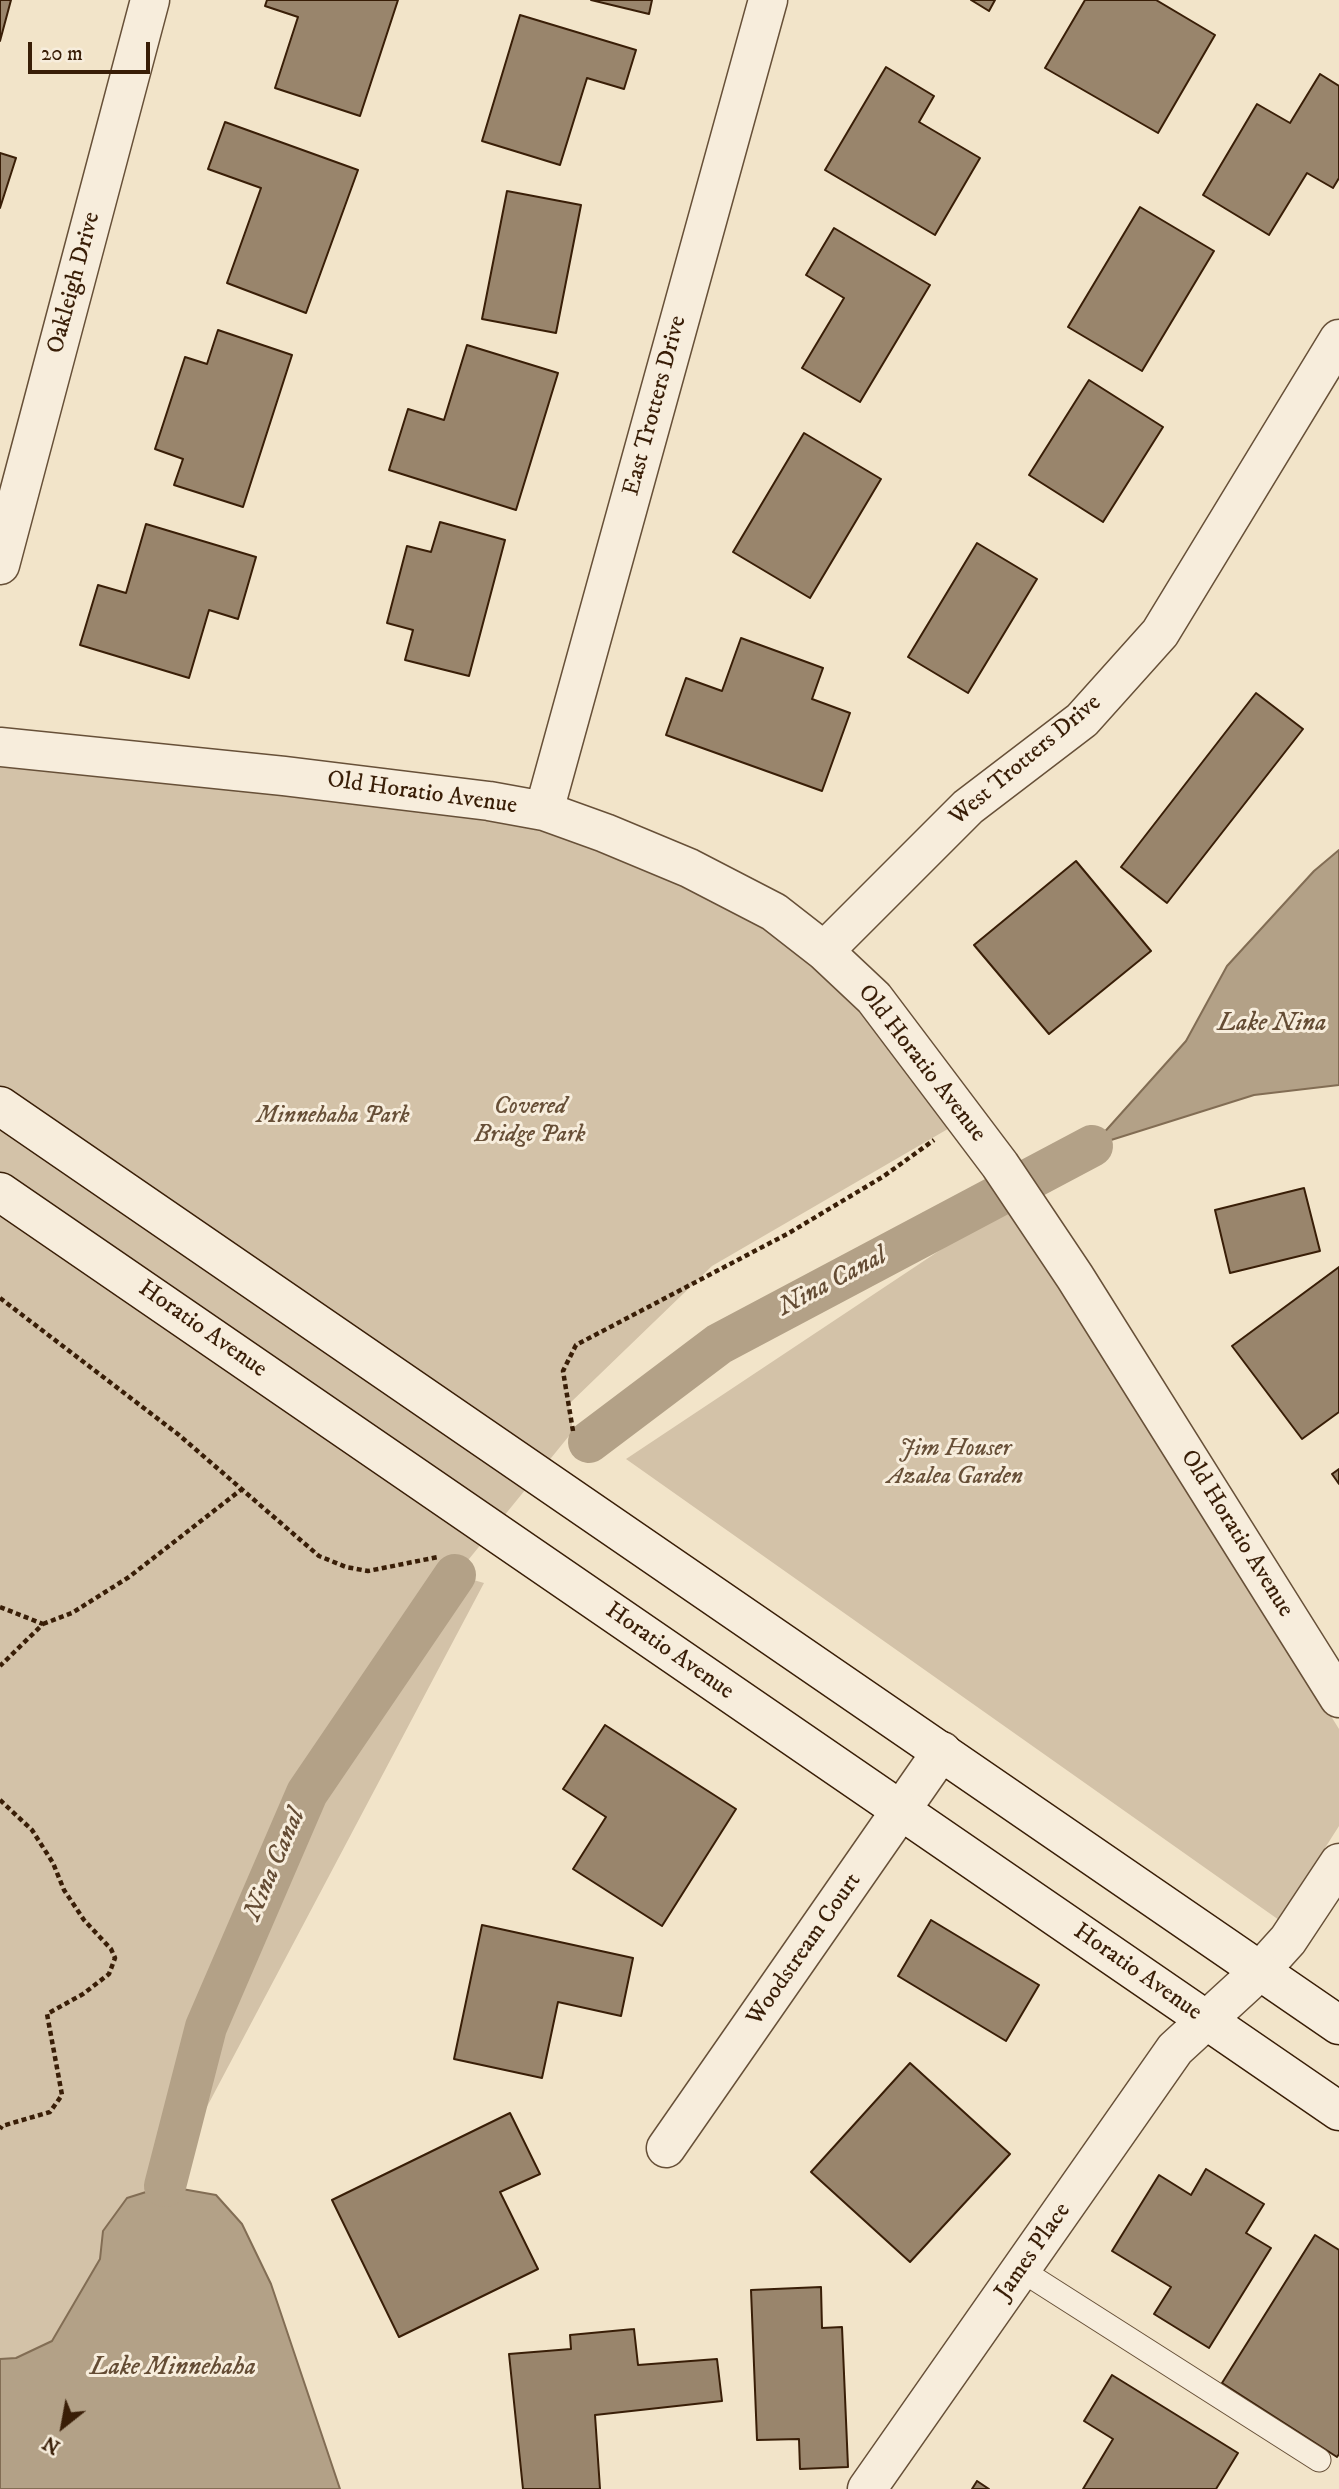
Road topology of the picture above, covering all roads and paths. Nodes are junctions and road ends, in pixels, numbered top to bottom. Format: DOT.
graph roads {
  1 [pos="150,0"];
  2 [pos="768,0"];
  3 [pos="1339,339"];
  4 [pos="12,471"];
  5 [pos="0,565"];
  6 [pos="0,747"];
  7 [pos="544,811"];
  8 [pos="824,951"];
  9 [pos="0,1106"];
  10 [pos="965,1119"];
  11 [pos="0,1192"];
  12 [pos="0,1298"];
  13 [pos="573,1431"];
  14 [pos="242,1489"];
  15 [pos="438,1557"];
  16 [pos="0,1607"];
  17 [pos="43,1624"];
  18 [pos="0,1666"];
  19 [pos="1339,1698"];
  20 [pos="942,1751"];
  21 [pos="0,1800"];
  22 [pos="901,1812"];
  23 [pos="1339,1863"];
  24 [pos="1260,1971"];
  25 [pos="1207,2021"];
  26 [pos="1339,2025"];
  27 [pos="1339,2111"];
  28 [pos="0,2129"];
  29 [pos="666,2148"];
  30 [pos="1021,2270"];
  31 [pos="1319,2460"];
  32 [pos="867,2489"];
  1 -- 4 [label="street, Oakleigh Drive"];
  2 -- 7 [label="street, East Trotters Drive"];
  3 -- 8 [label="street, West Trotters Drive"];
  4 -- 5 [label="street, Oakleigh Drive"];
  6 -- 7 [label="street, Old Horatio Avenue"];
  7 -- 8 [label="street, Old Horatio Avenue"];
  8 -- 10 [label="street, Old Horatio Avenue"];
  9 -- 20 [label="street"];
  10 -- 13 [label="path"];
  10 -- 19 [label="street, Old Horatio Avenue"];
  11 -- 22 [label="street, Horatio Avenue"];
  12 -- 14 [label="path"];
  14 -- 15 [label="path"];
  14 -- 17 [label="path"];
  16 -- 17 [label="path"];
  17 -- 18 [label="path"];
  20 -- 22 [label="street, Woodstream Court"];
  20 -- 24 [label="street"];
  21 -- 28 [label="path"];
  22 -- 25 [label="street, Horatio Avenue"];
  22 -- 29 [label="street, Woodstream Court"];
  23 -- 24 [label="street"];
  24 -- 25 [label="street"];
  24 -- 26 [label="street"];
  25 -- 27 [label="street, Horatio Avenue"];
  25 -- 30 [label="street, James Place"];
  30 -- 31 [label="lane"];
  30 -- 32 [label="street, James Place"];
}
